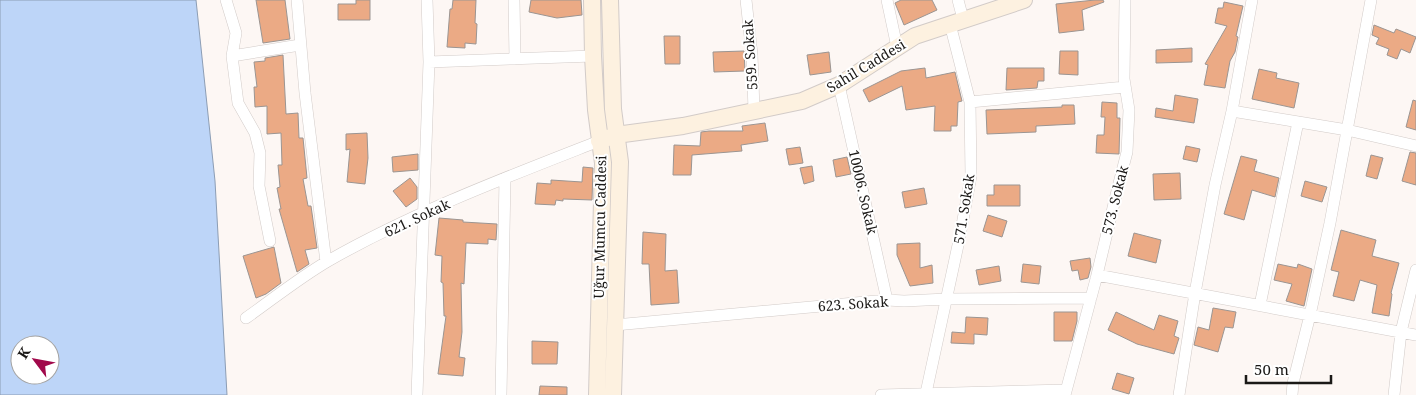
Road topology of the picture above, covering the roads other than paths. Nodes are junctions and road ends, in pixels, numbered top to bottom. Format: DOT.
graph roads {
  1 [pos="226,0"];
  2 [pos="297,0"];
  3 [pos="427,0"];
  4 [pos="514,0"];
  5 [pos="592,0"];
  6 [pos="610,0"];
  7 [pos="746,0"];
  8 [pos="887,0"];
  9 [pos="958,0"];
  10 [pos="1024,0"];
  11 [pos="1125,0"];
  12 [pos="1252,0"];
  13 [pos="1371,0"];
  14 [pos="956,21"];
  15 [pos="300,45"];
  16 [pos="897,48"];
  17 [pos="232,56"];
  18 [pos="593,56"];
  19 [pos="515,59"];
  20 [pos="429,62"];
  21 [pos="838,85"];
  22 [pos="1125,87"];
  23 [pos="970,102"];
  24 [pos="754,110"];
  25 [pos="1232,111"];
  26 [pos="1298,122"];
  27 [pos="1346,130"];
  28 [pos="616,135"];
  29 [pos="599,141"];
  30 [pos="1416,146"];
  31 [pos="505,178"];
  32 [pos="424,213"];
  33 [pos="270,240"];
  34 [pos="326,262"];
  35 [pos="1416,270"];
  36 [pos="1098,275"];
  37 [pos="1195,293"];
  38 [pos="1091,298"];
  39 [pos="947,299"];
  40 [pos="887,300"];
  41 [pos="1260,305"];
  42 [pos="1310,315"];
  43 [pos="246,318"];
  44 [pos="615,325"];
  45 [pos="1401,332"];
  46 [pos="1416,335"];
  47 [pos="926,393"];
  48 [pos="1065,393"];
  49 [pos="417,395"];
  50 [pos="500,395"];
  51 [pos="597,395"];
  52 [pos="613,395"];
  53 [pos="880,395"];
  54 [pos="1179,395"];
  55 [pos="1292,395"];
  56 [pos="1394,395"];
  1 -- 17 [label="street"];
  2 -- 15 [label="street"];
  3 -- 20 [label="street"];
  4 -- 19 [label="street"];
  5 -- 18 [label="street, Uğur Mumcu Caddesi"];
  6 -- 28 [label="street, Uğur Mumcu Caddesi"];
  7 -- 24 [label="street, 559. Sokak"];
  8 -- 16 [label="street"];
  9 -- 14 [label="street, 571. Sokak"];
  10 -- 14 [label="street, Sahil Caddesi"];
  11 -- 22 [label="street, 573. Sokak"];
  12 -- 25 [label="street"];
  13 -- 27 [label="street"];
  14 -- 16 [label="street, Sahil Caddesi"];
  14 -- 23 [label="street, 571. Sokak"];
  15 -- 17 [label="street"];
  15 -- 34 [label="street"];
  16 -- 21 [label="street, Sahil Caddesi"];
  17 -- 33 [label="street"];
  18 -- 19 [label="street"];
  18 -- 29 [label="street, Uğur Mumcu Caddesi"];
  19 -- 20 [label="street"];
  20 -- 32 [label="street"];
  21 -- 24 [label="street, Sahil Caddesi"];
  21 -- 40 [label="street, 10006. Sokak"];
  22 -- 23 [label="street"];
  22 -- 36 [label="street, 573. Sokak"];
  23 -- 39 [label="street, 571. Sokak"];
  24 -- 28 [label="street, Sahil Caddesi"];
  25 -- 26 [label="street"];
  25 -- 37 [label="street"];
  26 -- 27 [label="street"];
  26 -- 41 [label="street"];
  27 -- 30 [label="street"];
  27 -- 42 [label="street"];
  28 -- 29 [label="street, Sahil Caddesi"];
  28 -- 44 [label="street, Uğur Mumcu Caddesi"];
  29 -- 31 [label="street, 621. Sokak"];
  29 -- 51 [label="street, Uğur Mumcu Caddesi"];
  31 -- 32 [label="street, 621. Sokak"];
  31 -- 50 [label="street"];
  32 -- 34 [label="street, 621. Sokak"];
  32 -- 49 [label="street"];
  34 -- 43 [label="street, 621. Sokak"];
  35 -- 45 [label="street"];
  36 -- 37 [label="street"];
  36 -- 38 [label="street, 573. Sokak"];
  37 -- 41 [label="street"];
  37 -- 54 [label="street"];
  38 -- 39 [label="street, 623. Sokak"];
  38 -- 48 [label="street, 573. Sokak"];
  39 -- 40 [label="street, 623. Sokak"];
  39 -- 47 [label="street, 571. Sokak"];
  40 -- 44 [label="street, 623. Sokak"];
  41 -- 42 [label="street"];
  42 -- 45 [label="street"];
  42 -- 55 [label="street"];
  44 -- 52 [label="street, Uğur Mumcu Caddesi"];
  45 -- 46 [label="street"];
  45 -- 56 [label="street"];
  47 -- 48 [label="street"];
  47 -- 53 [label="street"];
}
